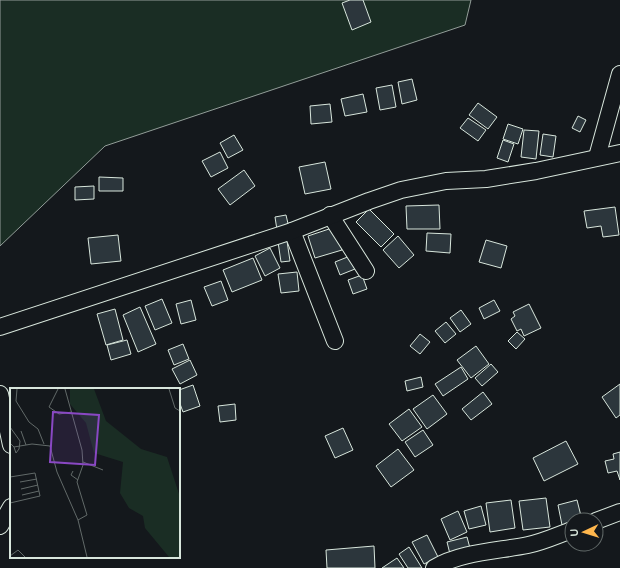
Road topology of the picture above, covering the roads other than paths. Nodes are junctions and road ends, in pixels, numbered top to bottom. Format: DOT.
graph roads {
  1 [pos="620,74"];
  2 [pos="620,152"];
  3 [pos="597,157"];
  4 [pos="330,216"];
  5 [pos="292,231"];
  6 [pos="366,271"];
  7 [pos="0,327"];
  8 [pos="335,341"];
  9 [pos="0,394"];
  10 [pos="10,440"];
  11 [pos="10,509"];
  12 [pos="620,512"];
  13 [pos="604,518"];
  14 [pos="0,526"];
  15 [pos="564,533"];
  16 [pos="434,568"];
  1 -- 3 [label="street"];
  2 -- 3 [label="street"];
  3 -- 4 [label="street"];
  4 -- 5 [label="street"];
  4 -- 6 [label="street"];
  5 -- 7 [label="street"];
  5 -- 8 [label="street"];
  9 -- 10 [label="street"];
  11 -- 14 [label="street"];
  12 -- 13 [label="street"];
  15 -- 16 [label="street"];
}
